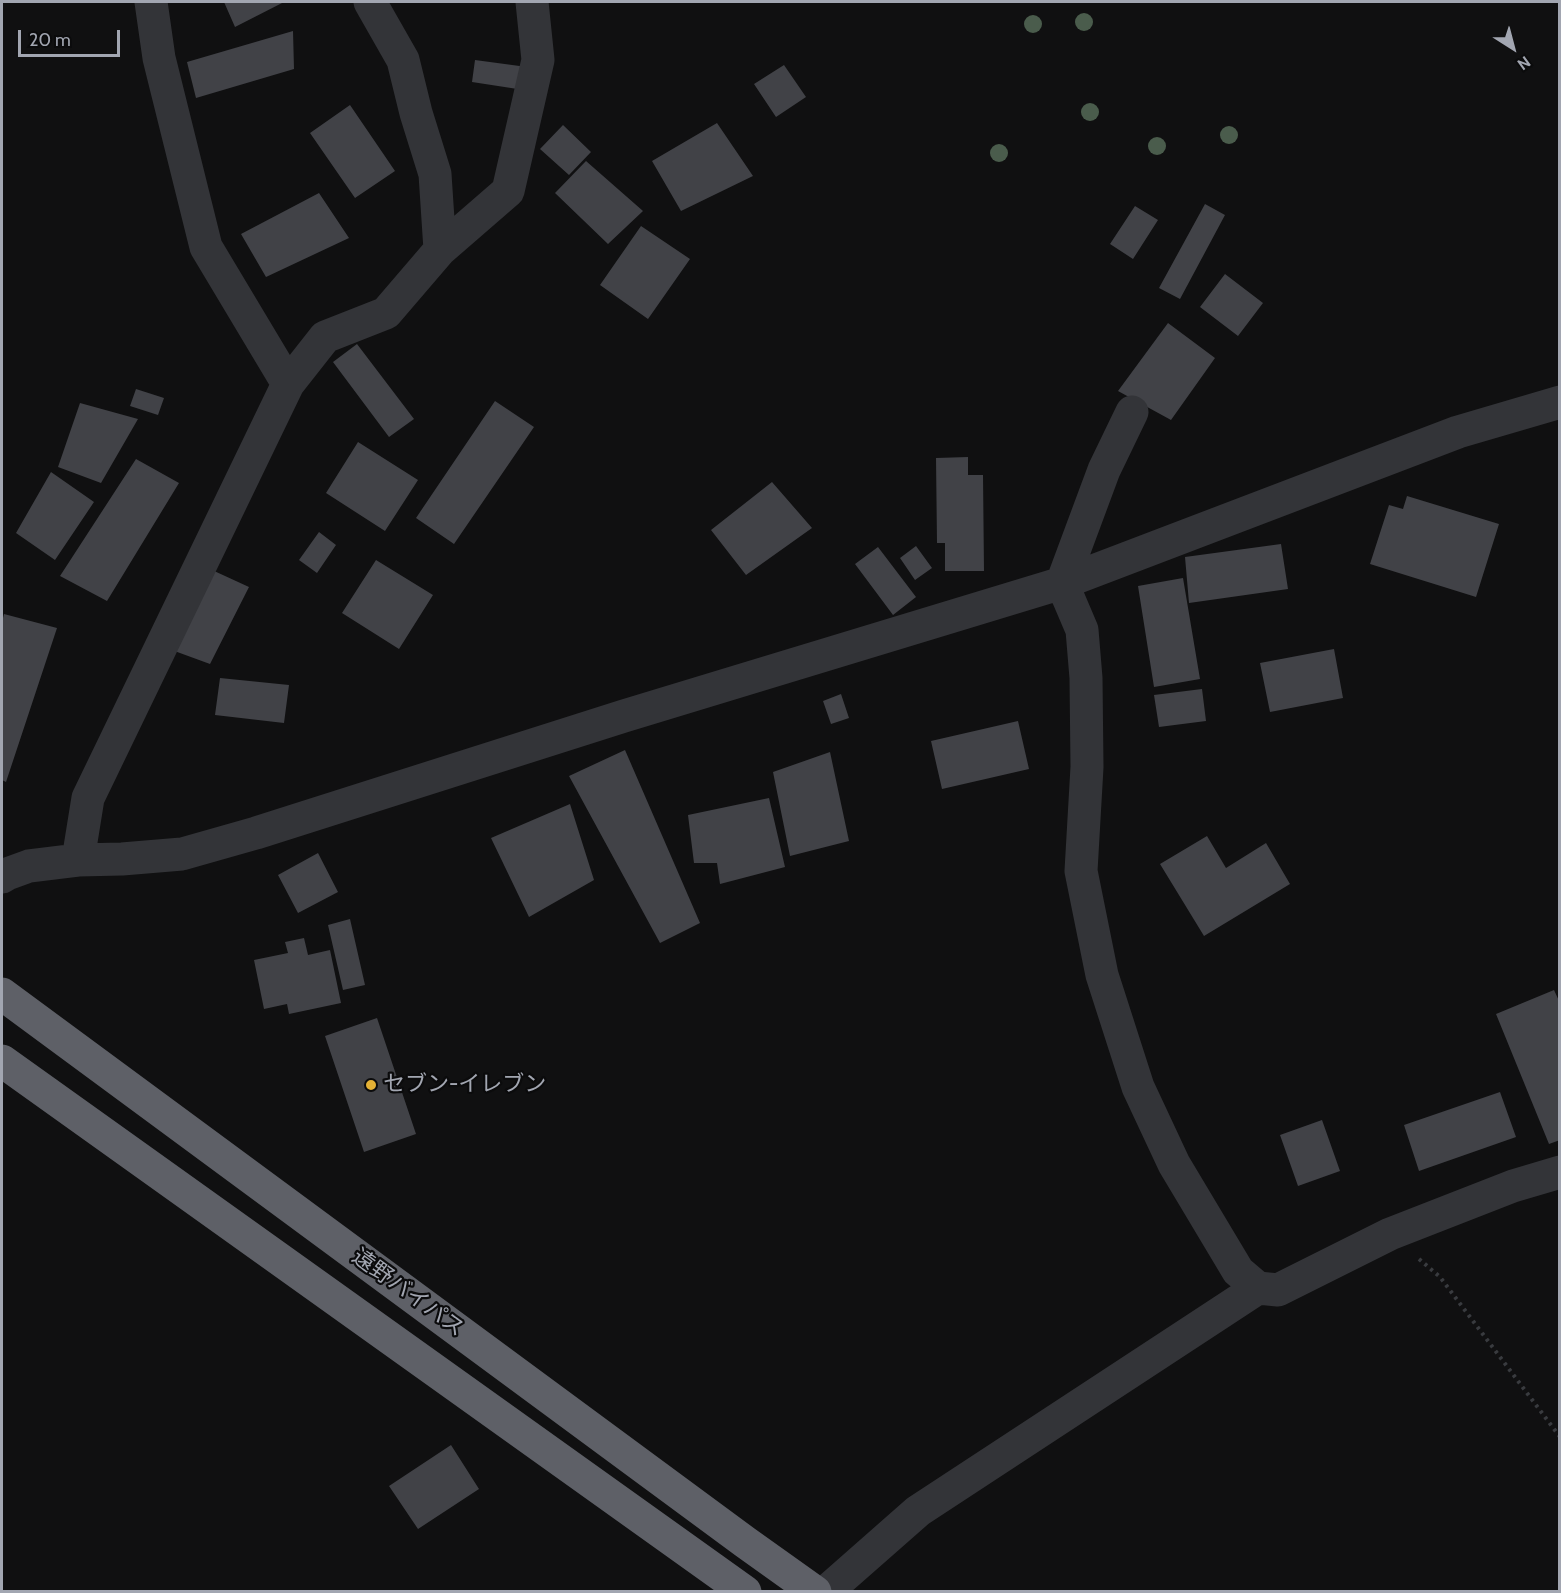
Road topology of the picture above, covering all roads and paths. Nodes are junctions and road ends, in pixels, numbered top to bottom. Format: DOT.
graph roads {
  1 [pos="151,2"];
  2 [pos="370,2"];
  3 [pos="532,2"];
  4 [pos="440,250"];
  5 [pos="288,384"];
  6 [pos="1560,402"];
  7 [pos="1132,412"];
  8 [pos="1062,583"];
  9 [pos="78,860"];
  10 [pos="2,878"];
  11 [pos="2,994"];
  12 [pos="2,1061"];
  13 [pos="1560,1172"];
  14 [pos="1390,1234"];
  15 [pos="1258,1288"];
  16 [pos="1560,1437"];
  17 [pos="728,1587"];
  18 [pos="815,1592"];
  19 [pos="826,1592"];
  1 -- 5 [label="street"];
  2 -- 4 [label="street"];
  3 -- 4 [label="street"];
  4 -- 5 [label="street"];
  5 -- 9 [label="street"];
  6 -- 8 [label="street"];
  7 -- 8 [label="street"];
  8 -- 9 [label="street"];
  8 -- 15 [label="street"];
  9 -- 10 [label="street"];
  11 -- 18 [label="highway, 遠野バイパス"];
  12 -- 17 [label="highway, 遠野バイパス"];
  13 -- 14 [label="street"];
  14 -- 15 [label="street"];
  14 -- 16 [label="path"];
  15 -- 19 [label="street"];
}
